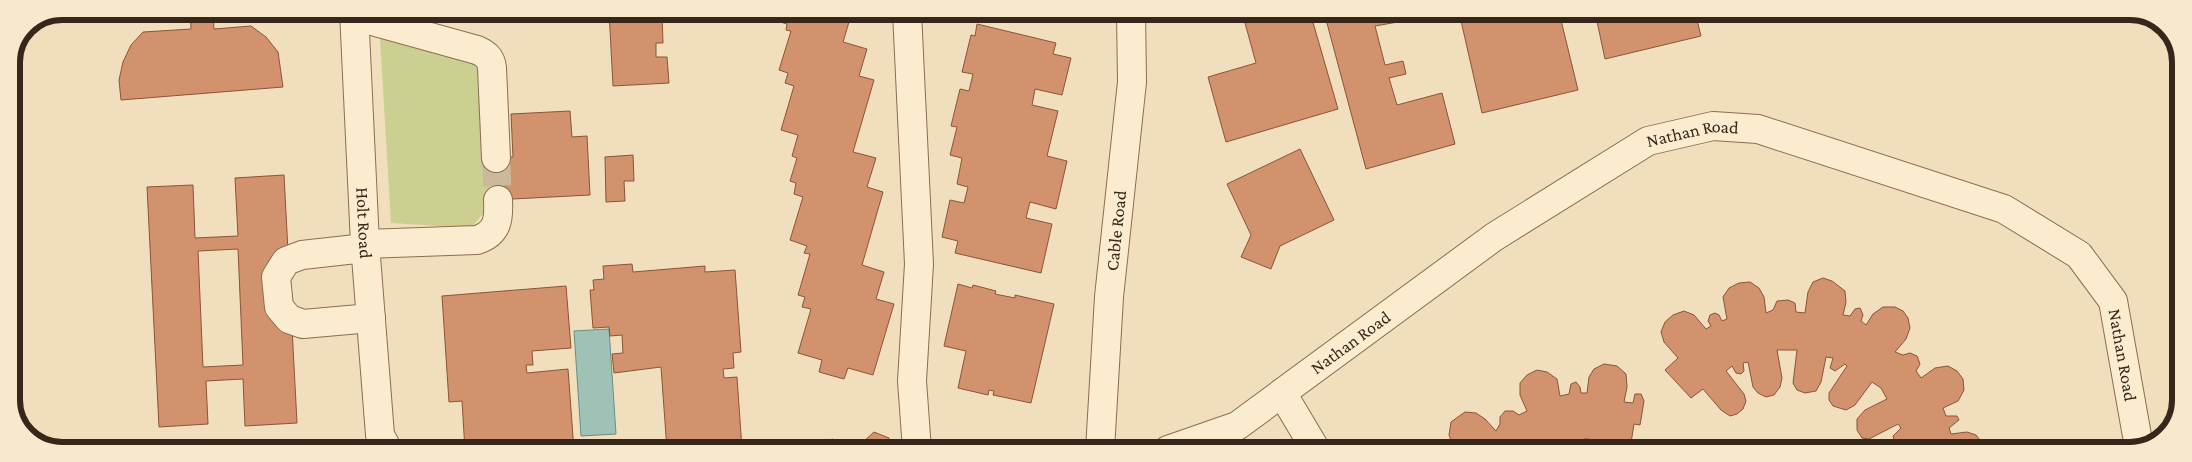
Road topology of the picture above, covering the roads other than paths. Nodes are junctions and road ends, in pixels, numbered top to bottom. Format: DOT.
graph roads {
  1 [pos="354,20"];
  2 [pos="374,20"];
  3 [pos="907,20"];
  4 [pos="1131,20"];
  5 [pos="496,158"];
  6 [pos="498,200"];
  7 [pos="365,246"];
  8 [pos="371,318"];
  9 [pos="1282,393"];
  10 [pos="2138,441"];
  11 [pos="381,442"];
  12 [pos="916,442"];
  13 [pos="1100,442"];
  14 [pos="1191,442"];
  15 [pos="1311,442"];
  1 -- 7 [label="street, Holt Road"];
  2 -- 5 [label="street"];
  3 -- 12 [label="street"];
  4 -- 13 [label="street, Cable Road"];
  6 -- 7 [label="street"];
  7 -- 8 [label="street, Holt Road"];
  7 -- 8 [label="street"];
  8 -- 11 [label="street, Holt Road"];
  9 -- 10 [label="street, Nathan Road"];
  9 -- 14 [label="street, Nathan Road"];
  9 -- 15 [label="street"];
}
